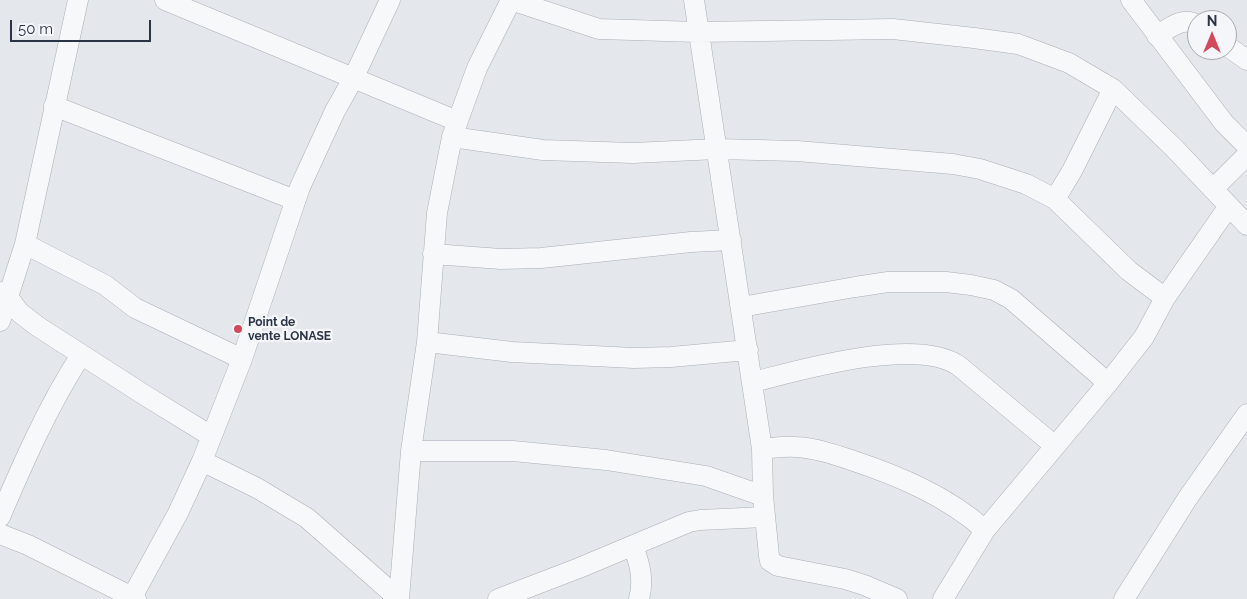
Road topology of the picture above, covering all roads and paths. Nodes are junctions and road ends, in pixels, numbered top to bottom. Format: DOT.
graph roads {
  1 [pos="78,0"];
  2 [pos="165,0"];
  3 [pos="390,0"];
  4 [pos="511,0"];
  5 [pos="694,0"];
  6 [pos="1131,0"];
  7 [pos="1187,21"];
  8 [pos="698,32"];
  9 [pos="1157,36"];
  10 [pos="353,79"];
  11 [pos="1113,89"];
  12 [pos="54,106"];
  13 [pos="454,129"];
  14 [pos="1247,146"];
  15 [pos="717,149"];
  16 [pos="1247,155"];
  17 [pos="1213,189"];
  18 [pos="1055,199"];
  19 [pos="295,200"];
  20 [pos="1229,206"];
  21 [pos="1247,225"];
  22 [pos="731,240"];
  23 [pos="25,244"];
  24 [pos="433,254"];
  25 [pos="4,295"];
  26 [pos="1165,298"];
  27 [pos="741,306"];
  28 [pos="0,321"];
  29 [pos="427,342"];
  30 [pos="748,350"];
  31 [pos="81,355"];
  32 [pos="242,359"];
  33 [pos="753,382"];
  34 [pos="1108,383"];
  35 [pos="1247,414"];
  36 [pos="211,436"];
  37 [pos="1055,446"];
  38 [pos="762,449"];
  39 [pos="411,450"];
  40 [pos="202,461"];
  41 [pos="763,496"];
  42 [pos="0,516"];
  43 [pos="765,517"];
  44 [pos="985,530"];
  45 [pos="0,534"];
  46 [pos="633,546"];
  47 [pos="133,598"];
  48 [pos="399,599"];
  49 [pos="498,599"];
  50 [pos="639,599"];
  51 [pos="897,599"];
  52 [pos="943,599"];
  53 [pos="1124,599"];
  1 -- 12 [label="street"];
  2 -- 10 [label="street"];
  3 -- 10 [label="street"];
  4 -- 8 [label="street"];
  4 -- 13 [label="street"];
  5 -- 8 [label="street"];
  6 -- 9 [label="street"];
  7 -- 9 [label="street"];
  8 -- 11 [label="street"];
  8 -- 15 [label="street"];
  9 -- 14 [label="street"];
  10 -- 13 [label="street"];
  10 -- 19 [label="street"];
  11 -- 17 [label="street"];
  11 -- 18 [label="street"];
  12 -- 19 [label="street"];
  12 -- 23 [label="street"];
  13 -- 15 [label="street"];
  13 -- 24 [label="street"];
  15 -- 18 [label="street"];
  15 -- 22 [label="street"];
  16 -- 17 [label="street"];
  17 -- 20 [label="street"];
  18 -- 26 [label="street"];
  19 -- 32 [label="street"];
  20 -- 21 [label="street"];
  20 -- 26 [label="street"];
  22 -- 24 [label="street"];
  22 -- 27 [label="street"];
  23 -- 25 [label="street"];
  23 -- 32 [label="street"];
  24 -- 29 [label="street"];
  25 -- 28 [label="street"];
  25 -- 31 [label="street"];
  26 -- 34 [label="street"];
  27 -- 30 [label="street"];
  27 -- 34 [label="street"];
  29 -- 30 [label="street"];
  29 -- 39 [label="street"];
  30 -- 33 [label="street"];
  31 -- 36 [label="street"];
  31 -- 42 [label="street"];
  32 -- 36 [label="street"];
  33 -- 37 [label="street"];
  33 -- 38 [label="street"];
  34 -- 37 [label="street"];
  35 -- 53 [label="street"];
  36 -- 40 [label="street"];
  37 -- 44 [label="street"];
  38 -- 41 [label="street"];
  38 -- 44 [label="street"];
  39 -- 41 [label="street"];
  39 -- 48 [label="street"];
  40 -- 47 [label="street"];
  40 -- 48 [label="street"];
  41 -- 43 [label="street"];
  43 -- 46 [label="street"];
  43 -- 51 [label="street"];
  44 -- 52 [label="street"];
  45 -- 47 [label="street"];
  46 -- 49 [label="street"];
  46 -- 50 [label="street"];
}
